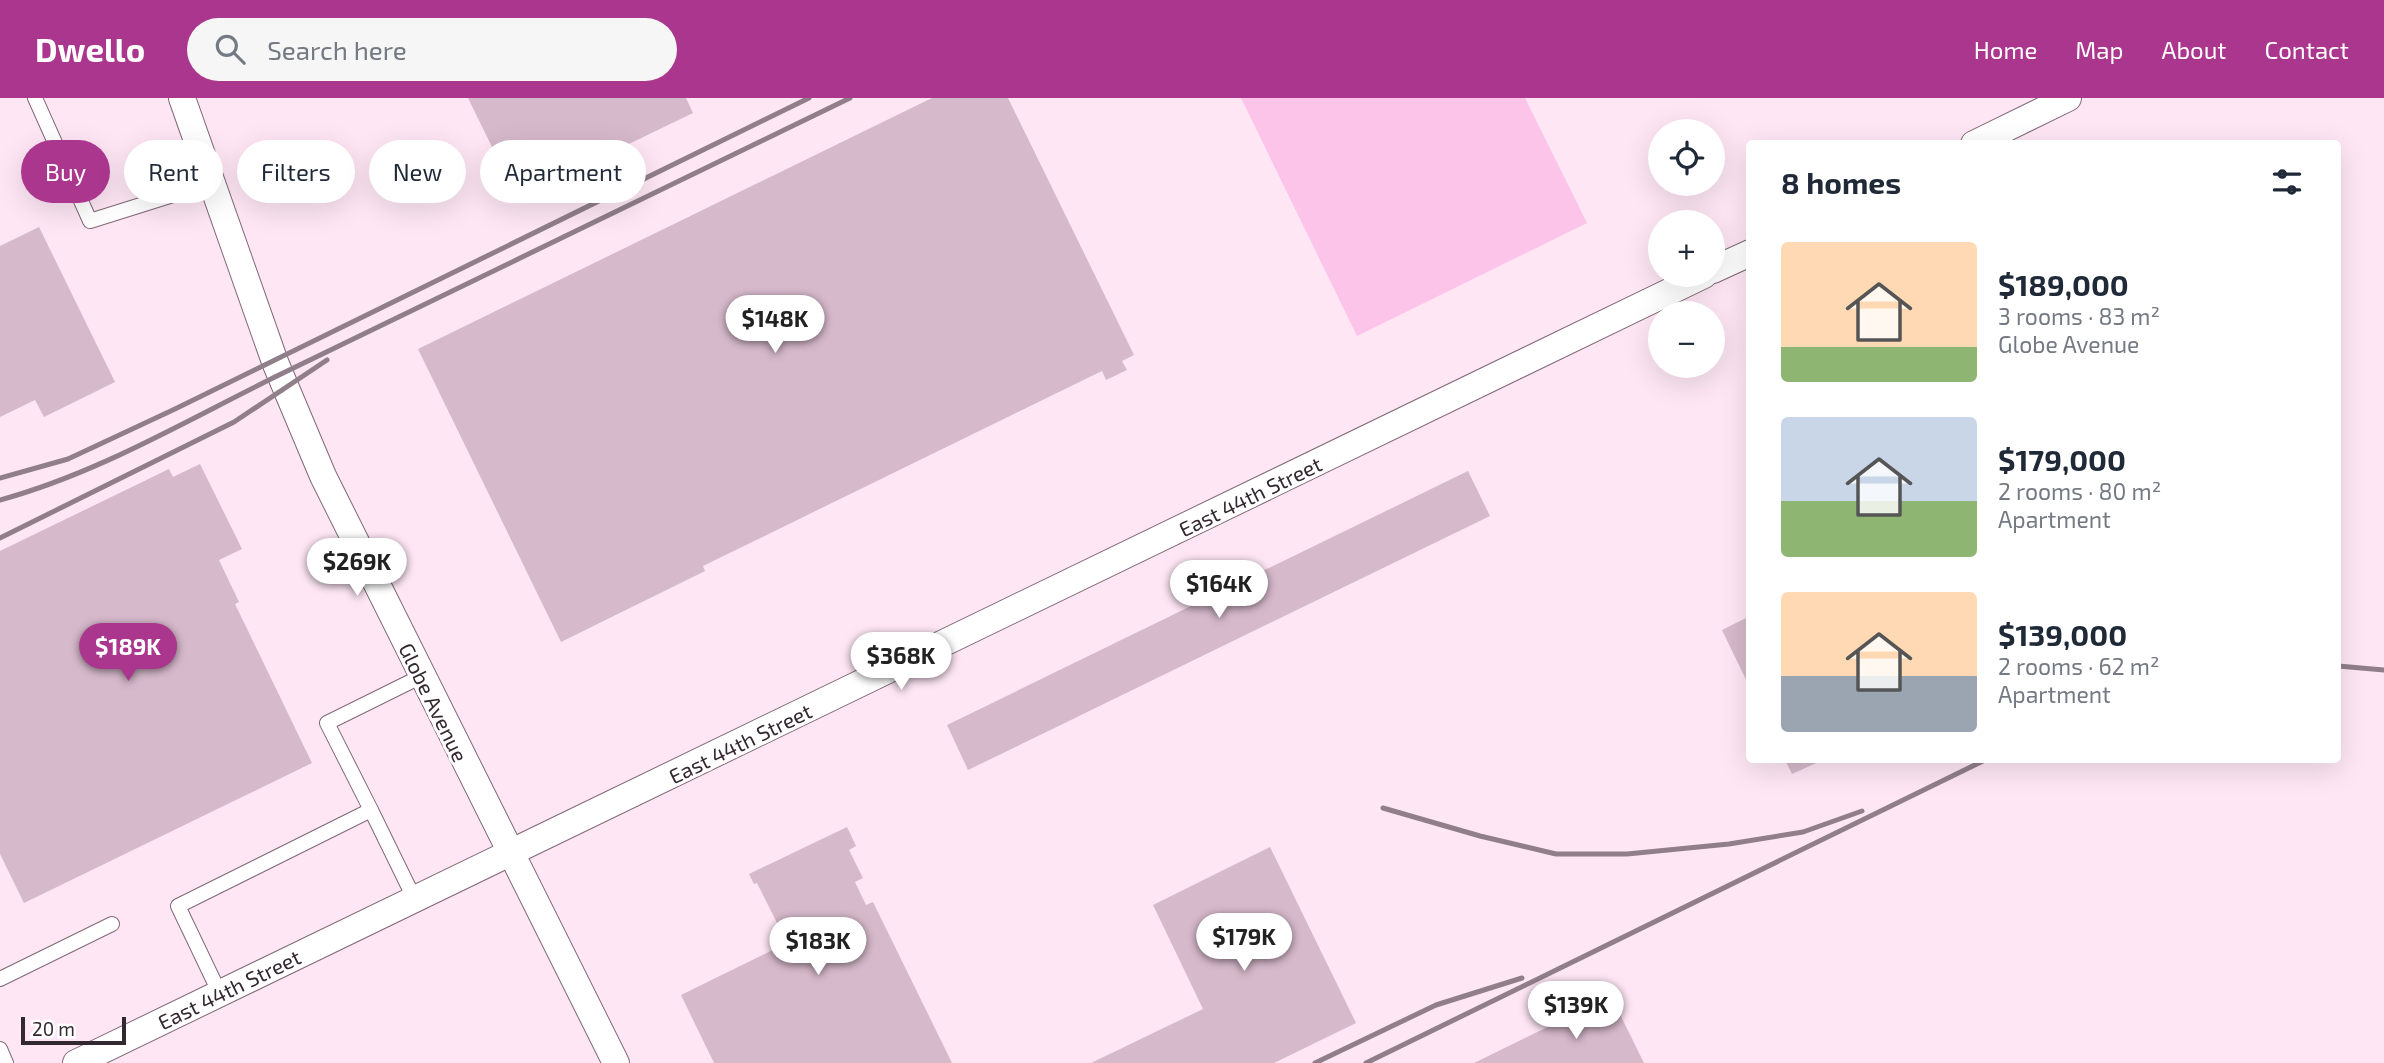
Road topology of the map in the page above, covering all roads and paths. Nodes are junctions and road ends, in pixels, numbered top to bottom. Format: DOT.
graph roads {
  1 [pos="35,98"];
  2 [pos="182,98"];
  3 [pos="2068,98"];
  4 [pos="196,140"];
  5 [pos="1982,140"];
  6 [pos="149,203"];
  7 [pos="218,203"];
  8 [pos="1746,255"];
  9 [pos="1725,265"];
  10 [pos="1679,287"];
  11 [pos="422,676"];
  12 [pos="371,810"];
  13 [pos="509,855"];
  14 [pos="415,900"];
  15 [pos="112,924"];
  16 [pos="0,979"];
  17 [pos="220,994"];
  18 [pos="0,1049"];
  19 [pos="6,1063"];
  20 [pos="76,1063"];
  21 [pos="616,1063"];
  1 -- 6 [label="lane"];
  2 -- 4 [label="street, Globe Avenue"];
  3 -- 5 [label="street"];
  7 -- 11 [label="street, Globe Avenue"];
  8 -- 9 [label="street"];
  10 -- 13 [label="street, East 44th Street"];
  11 -- 12 [label="lane"];
  11 -- 13 [label="street, Globe Avenue"];
  12 -- 14 [label="lane"];
  12 -- 17 [label="lane"];
  13 -- 14 [label="street, East 44th Street"];
  13 -- 21 [label="street, Globe Avenue"];
  14 -- 17 [label="street, East 44th Street"];
  15 -- 16 [label="lane"];
  17 -- 20 [label="street, East 44th Street"];
  18 -- 19 [label="lane"];
}
